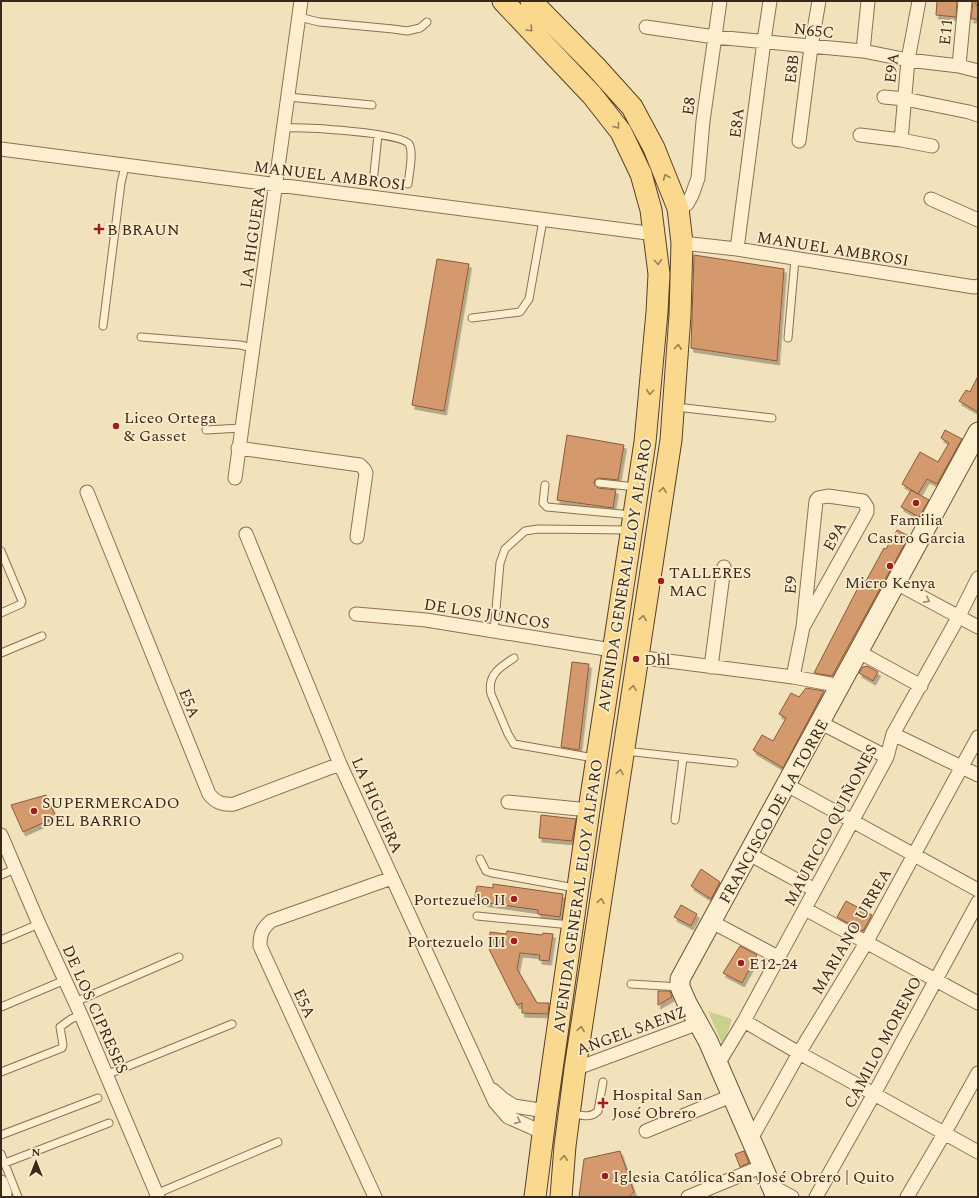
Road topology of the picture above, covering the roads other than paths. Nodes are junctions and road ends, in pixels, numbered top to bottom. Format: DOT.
graph roads {
  1 [pos="301,1"];
  2 [pos="503,1"];
  3 [pos="532,1"];
  4 [pos="720,1"];
  5 [pos="770,1"];
  6 [pos="819,1"];
  7 [pos="868,1"];
  8 [pos="919,1"];
  9 [pos="965,1"];
  10 [pos="299,17"];
  11 [pos="427,22"];
  12 [pos="646,27"];
  13 [pos="714,37"];
  14 [pos="764,42"];
  15 [pos="811,46"];
  16 [pos="862,51"];
  17 [pos="908,60"];
  18 [pos="958,66"];
  19 [pos="978,71"];
  20 [pos="288,97"];
  21 [pos="884,97"];
  22 [pos="905,99"];
  23 [pos="372,105"];
  24 [pos="978,115"];
  25 [pos="284,128"];
  26 [pos="378,135"];
  27 [pos="860,135"];
  28 [pos="901,140"];
  29 [pos="799,141"];
  30 [pos="932,146"];
  31 [pos="1,149"];
  32 [pos="125,166"];
  33 [pos="373,183"];
  34 [pos="408,184"];
  35 [pos="277,185"];
  36 [pos="931,199"];
  37 [pos="678,208"];
  38 [pos="543,220"];
  39 [pos="978,220"];
  40 [pos="655,234"];
  41 [pos="682,243"];
  42 [pos="737,250"];
  43 [pos="795,259"];
  44 [pos="978,286"];
  45 [pos="472,318"];
  46 [pos="103,326"];
  47 [pos="141,337"];
  48 [pos="788,338"];
  49 [pos="253,348"];
  50 [pos="674,407"];
  51 [pos="772,418"];
  52 [pos="241,428"];
  53 [pos="206,430"];
  54 [pos="978,432"];
  55 [pos="238,448"];
  56 [pos="973,453"];
  57 [pos="235,478"];
  58 [pos="599,483"];
  59 [pos="545,485"];
  60 [pos="638,487"];
  61 [pos="87,492"];
  62 [pos="818,498"];
  63 [pos="633,522"];
  64 [pos="246,534"];
  65 [pos="357,537"];
  66 [pos="1,551"];
  67 [pos="724,567"];
  68 [pos="978,578"];
  69 [pos="896,583"];
  70 [pos="1,613"];
  71 [pos="356,614"];
  72 [pos="959,616"];
  73 [pos="803,627"];
  74 [pos="978,627"];
  75 [pos="494,632"];
  76 [pos="42,636"];
  77 [pos="612,650"];
  78 [pos="859,652"];
  79 [pos="1,653"];
  80 [pos="637,657"];
  81 [pos="514,658"];
  82 [pos="711,667"];
  83 [pos="793,677"];
  84 [pos="841,686"];
  85 [pos="921,686"];
  86 [pos="821,723"];
  87 [pos="893,734"];
  88 [pos="978,737"];
  89 [pos="623,751"];
  90 [pos="888,757"];
  91 [pos="596,758"];
  92 [pos="683,758"];
  93 [pos="734,763"];
  94 [pos="340,764"];
  95 [pos="962,766"];
  96 [pos="978,775"];
  97 [pos="787,785"];
  98 [pos="508,802"];
  99 [pos="589,810"];
  100 [pos="675,820"];
  101 [pos="852,821"];
  102 [pos="1,836"];
  103 [pos="749,854"];
  104 [pos="913,855"];
  105 [pos="480,859"];
  106 [pos="15,869"];
  107 [pos="1,875"];
  108 [pos="392,878"];
  109 [pos="578,888"];
  110 [pos="815,890"];
  111 [pos="978,890"];
  112 [pos="978,902"];
  113 [pos="805,909"];
  114 [pos="478,916"];
  115 [pos="712,922"];
  116 [pos="39,924"];
  117 [pos="573,925"];
  118 [pos="1,940"];
  119 [pos="866,943"];
  120 [pos="179,957"];
  121 [pos="778,957"];
  122 [pos="65,980"];
  123 [pos="935,980"];
  124 [pos="631,984"];
  125 [pos="680,987"];
  126 [pos="75,1002"];
  127 [pos="978,1003"];
  128 [pos="1,1007"];
  129 [pos="81,1015"];
  130 [pos="744,1021"];
  131 [pos="699,1023"];
  132 [pos="232,1024"];
  133 [pos="799,1053"];
  134 [pos="718,1064"];
  135 [pos="575,1069"];
  136 [pos="1,1072"];
  137 [pos="978,1074"];
  138 [pos="106,1075"];
  139 [pos="603,1082"];
  140 [pos="489,1086"];
  141 [pos="874,1094"];
  142 [pos="731,1096"];
  143 [pos="98,1098"];
  144 [pos="546,1112"];
  145 [pos="569,1113"];
  146 [pos="108,1123"];
  147 [pos="646,1131"];
  148 [pos="544,1133"];
  149 [pos="1,1134"];
  150 [pos="944,1134"];
  151 [pos="751,1139"];
  152 [pos="278,1142"];
  153 [pos="978,1152"];
  154 [pos="1,1154"];
  155 [pos="5,1163"];
  156 [pos="763,1166"];
  157 [pos="1,1182"];
  158 [pos="774,1192"];
  159 [pos="1,1195"];
  160 [pos="157,1195"];
  161 [pos="18,1197"];
  162 [pos="375,1197"];
  163 [pos="535,1197"];
  164 [pos="561,1197"];
  165 [pos="688,1197"];
  166 [pos="792,1197"];
  167 [pos="816,1197"];
  168 [pos="907,1197"];
  1 -- 10 [label="street, LA HIGUERA"];
  2 -- 40 [label="main road, AVENIDA GENERAL ELOY ALFARO, one-way"];
  37 -- 3 [label="main road, AVENIDA GENERAL ELOY ALFARO, one-way"];
  4 -- 13 [label="street, E8"];
  5 -- 14 [label="street, E8A"];
  6 -- 15 [label="street, E8B"];
  7 -- 16 [label="street"];
  8 -- 17 [label="street, E9A"];
  9 -- 18 [label="street, E11"];
  10 -- 11 [label="lane"];
  10 -- 20 [label="street, LA HIGUERA"];
  12 -- 13 [label="street, N65C"];
  13 -- 14 [label="street, N65C"];
  13 -- 37 [label="street, E8"];
  14 -- 15 [label="street, N65C"];
  14 -- 42 [label="street, E8A"];
  15 -- 16 [label="street, N65C"];
  15 -- 29 [label="street, E8B"];
  16 -- 17 [label="street, N65C"];
  17 -- 18 [label="street, N65C"];
  17 -- 22 [label="street, E9A"];
  18 -- 19 [label="street, N65C"];
  20 -- 23 [label="lane"];
  20 -- 25 [label="street, LA HIGUERA"];
  21 -- 22 [label="street"];
  22 -- 24 [label="street"];
  22 -- 28 [label="street, E9A"];
  25 -- 26 [label="lane"];
  25 -- 35 [label="street, LA HIGUERA"];
  26 -- 33 [label="lane"];
  26 -- 34 [label="lane"];
  27 -- 28 [label="street"];
  28 -- 30 [label="street"];
  31 -- 32 [label="street, MANUEL AMBROSI"];
  32 -- 35 [label="street, MANUEL AMBROSI"];
  32 -- 46 [label="lane"];
  35 -- 38 [label="street, MANUEL AMBROSI"];
  35 -- 49 [label="street, LA HIGUERA"];
  36 -- 39 [label="street"];
  37 -- 41 [label="main road, AVENIDA GENERAL ELOY ALFARO"];
  38 -- 40 [label="street, MANUEL AMBROSI"];
  38 -- 45 [label="lane"];
  40 -- 60 [label="main road, AVENIDA GENERAL ELOY ALFARO, one-way"];
  41 -- 42 [label="street, MANUEL AMBROSI"];
  50 -- 41 [label="main road, AVENIDA GENERAL ELOY ALFARO, one-way"];
  42 -- 43 [label="street, MANUEL AMBROSI"];
  43 -- 44 [label="street, MANUEL AMBROSI"];
  43 -- 48 [label="lane"];
  47 -- 49 [label="lane"];
  49 -- 52 [label="street, LA HIGUERA"];
  50 -- 51 [label="lane"];
  80 -- 50 [label="main road, AVENIDA GENERAL ELOY ALFARO, one-way"];
  52 -- 53 [label="lane"];
  52 -- 55 [label="street, LA HIGUERA"];
  54 -- 56 [label="street, FRANCISCO DE LA TORRE"];
  55 -- 57 [label="street, LA HIGUERA"];
  55 -- 65 [label="street"];
  56 -- 69 [label="street, FRANCISCO DE LA TORRE"];
  58 -- 60 [label="lane"];
  59 -- 63 [label="lane"];
  60 -- 63 [label="main road, AVENIDA GENERAL ELOY ALFARO"];
  61 -- 94 [label="street, E5A"];
  62 -- 73 [label="street, E9"];
  62 -- 73 [label="street, E9A"];
  63 -- 75 [label="lane"];
  63 -- 77 [label="main road, AVENIDA GENERAL ELOY ALFARO"];
  64 -- 94 [label="street, LA HIGUERA"];
  66 -- 70 [label="lane"];
  67 -- 82 [label="street"];
  68 -- 72 [label="street, MAURICIO QUIÑONES"];
  69 -- 72 [label="street, one-way"];
  69 -- 78 [label="street, FRANCISCO DE LA TORRE"];
  71 -- 75 [label="street, DE LOS JUNCOS"];
  72 -- 74 [label="street"];
  72 -- 85 [label="street, MAURICIO QUIÑONES"];
  73 -- 83 [label="street, E9"];
  75 -- 77 [label="street, DE LOS JUNCOS"];
  76 -- 79 [label="lane"];
  77 -- 91 [label="main road, AVENIDA GENERAL ELOY ALFARO"];
  78 -- 84 [label="street, FRANCISCO DE LA TORRE"];
  78 -- 85 [label="street"];
  80 -- 82 [label="street"];
  89 -- 80 [label="main road, AVENIDA GENERAL ELOY ALFARO, one-way"];
  81 -- 91 [label="lane"];
  82 -- 83 [label="street"];
  83 -- 84 [label="street"];
  84 -- 86 [label="street, FRANCISCO DE LA TORRE"];
  85 -- 87 [label="street, MAURICIO QUIÑONES"];
  86 -- 90 [label="street"];
  86 -- 97 [label="street, FRANCISCO DE LA TORRE"];
  87 -- 90 [label="street, MAURICIO QUIÑONES"];
  87 -- 95 [label="street"];
  88 -- 95 [label="street, MARIANO URREA"];
  89 -- 92 [label="lane"];
  135 -- 89 [label="main road, AVENIDA GENERAL ELOY ALFARO, one-way"];
  90 -- 101 [label="street, MAURICIO QUIÑONES"];
  91 -- 99 [label="main road, AVENIDA GENERAL ELOY ALFARO"];
  92 -- 93 [label="lane"];
  92 -- 100 [label="lane"];
  94 -- 108 [label="street, LA HIGUERA"];
  95 -- 96 [label="street"];
  95 -- 104 [label="street, MARIANO URREA"];
  97 -- 101 [label="street"];
  97 -- 103 [label="street, FRANCISCO DE LA TORRE"];
  98 -- 99 [label="street"];
  99 -- 109 [label="main road, AVENIDA GENERAL ELOY ALFARO"];
  101 -- 104 [label="street"];
  101 -- 110 [label="street, MAURICIO QUIÑONES"];
  102 -- 106 [label="street, DE LOS CIPRESES"];
  103 -- 110 [label="street"];
  103 -- 115 [label="street, FRANCISCO DE LA TORRE"];
  104 -- 111 [label="street"];
  104 -- 119 [label="street, MARIANO URREA"];
  105 -- 109 [label="lane"];
  106 -- 107 [label="lane"];
  106 -- 116 [label="street, DE LOS CIPRESES"];
  108 -- 140 [label="street, LA HIGUERA"];
  108 -- 162 [label="street, E5A"];
  109 -- 117 [label="main road, AVENIDA GENERAL ELOY ALFARO"];
  110 -- 113 [label="street, MAURICIO QUIÑONES"];
  112 -- 123 [label="street, CAMILO MORENO"];
  113 -- 119 [label="street"];
  113 -- 121 [label="street, MAURICIO QUIÑONES"];
  114 -- 117 [label="lane"];
  115 -- 121 [label="street"];
  115 -- 125 [label="street, FRANCISCO DE LA TORRE"];
  116 -- 118 [label="lane"];
  116 -- 122 [label="street, DE LOS CIPRESES"];
  117 -- 144 [label="main road, AVENIDA GENERAL ELOY ALFARO"];
  119 -- 123 [label="street"];
  119 -- 133 [label="street, MARIANO URREA"];
  120 -- 126 [label="lane"];
  121 -- 130 [label="street, MAURICIO QUIÑONES"];
  122 -- 126 [label="street, DE LOS CIPRESES"];
  122 -- 128 [label="lane"];
  123 -- 127 [label="street"];
  123 -- 141 [label="street, CAMILO MORENO"];
  124 -- 125 [label="lane"];
  125 -- 131 [label="street"];
  126 -- 129 [label="street, DE LOS CIPRESES"];
  129 -- 136 [label="lane"];
  129 -- 138 [label="street, DE LOS CIPRESES"];
  130 -- 133 [label="street"];
  130 -- 134 [label="street, MAURICIO QUIÑONES"];
  131 -- 134 [label="street"];
  131 -- 135 [label="street, ANGEL SAENZ"];
  132 -- 138 [label="lane"];
  133 -- 141 [label="street"];
  133 -- 151 [label="street, MARIANO URREA"];
  134 -- 142 [label="street"];
  135 -- 145 [label="main road, AVENIDA GENERAL ELOY ALFARO"];
  137 -- 150 [label="street"];
  138 -- 160 [label="street, DE LOS CIPRESES"];
  139 -- 145 [label="lane"];
  140 -- 144 [label="street, LA HIGUERA"];
  140 -- 148 [label="street, LA HIGUERA, one-way"];
  141 -- 150 [label="street"];
  141 -- 167 [label="street, CAMILO MORENO"];
  142 -- 147 [label="street"];
  142 -- 151 [label="street"];
  143 -- 149 [label="lane"];
  144 -- 148 [label="main road, AVENIDA GENERAL ELOY ALFARO"];
  164 -- 145 [label="main road, AVENIDA GENERAL ELOY ALFARO, one-way"];
  146 -- 155 [label="lane"];
  148 -- 163 [label="main road, AVENIDA GENERAL ELOY ALFARO"];
  150 -- 153 [label="street"];
  150 -- 168 [label="street"];
  151 -- 156 [label="street"];
  152 -- 160 [label="lane"];
  154 -- 155 [label="lane"];
  155 -- 161 [label="lane"];
  156 -- 158 [label="street"];
  156 -- 165 [label="street"];
  157 -- 159 [label="street"];
  158 -- 166 [label="street"];
}
